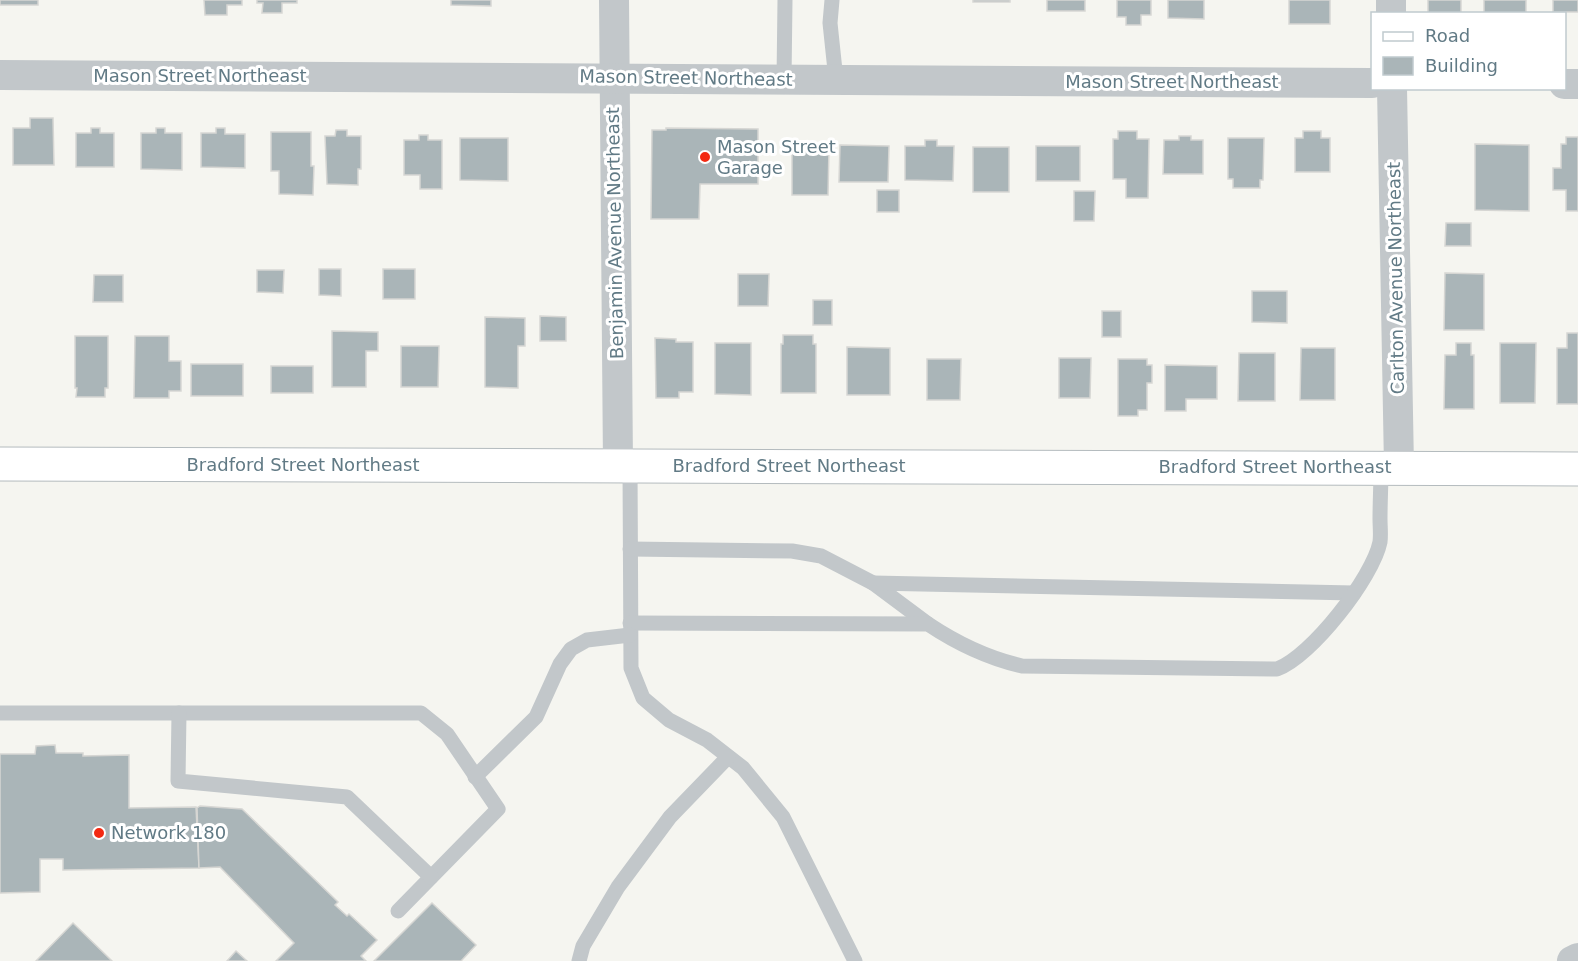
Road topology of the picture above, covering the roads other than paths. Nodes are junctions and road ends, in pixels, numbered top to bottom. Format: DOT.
graph roads {
  1 [pos="614,0"];
  2 [pos="785,0"];
  3 [pos="832,0"];
  4 [pos="0,75"];
  5 [pos="614,77"];
  6 [pos="784,80"];
  7 [pos="836,80"];
  8 [pos="1371,83"];
  9 [pos="1392,90"];
  10 [pos="0,464"];
  11 [pos="624,466"];
  12 [pos="1390,468"];
  13 [pos="1578,469"];
  14 [pos="630,549"];
  15 [pos="873,583"];
  16 [pos="1354,592"];
  17 [pos="928,624"];
  18 [pos="630,629"];
  19 [pos="0,713"];
  20 [pos="179,714"];
  21 [pos="728,757"];
  22 [pos="475,777"];
  23 [pos="431,877"];
  24 [pos="398,911"];
  25 [pos="1578,958"];
  26 [pos="579,961"];
  27 [pos="855,961"];
  28 [pos="1572,961"];
  1 -- 5 [label="street, Benjamin Avenue Northeast"];
  2 -- 6 [label="lane"];
  3 -- 7 [label="lane"];
  4 -- 5 [label="street, Mason Street Northeast"];
  5 -- 6 [label="street, Mason Street Northeast"];
  5 -- 11 [label="street, Benjamin Avenue Northeast"];
  6 -- 7 [label="street, Mason Street Northeast"];
  7 -- 8 [label="street, Mason Street Northeast"];
  9 -- 12 [label="street, Carlton Avenue Northeast"];
  10 -- 11 [label="street, Bradford Street Northeast"];
  11 -- 12 [label="street, Bradford Street Northeast"];
  11 -- 14 [label="lane"];
  12 -- 13 [label="street, Bradford Street Northeast"];
  12 -- 16 [label="lane"];
  14 -- 15 [label="lane"];
  14 -- 18 [label="lane"];
  15 -- 16 [label="lane"];
  15 -- 17 [label="lane"];
  16 -- 17 [label="lane"];
  17 -- 18 [label="lane"];
  18 -- 21 [label="lane"];
  18 -- 22 [label="lane"];
  19 -- 20 [label="lane"];
  20 -- 22 [label="lane"];
  20 -- 23 [label="lane"];
  21 -- 26 [label="lane"];
  21 -- 27 [label="lane"];
  22 -- 23 [label="lane"];
  23 -- 24 [label="lane"];
  25 -- 28 [label="street"];
}
